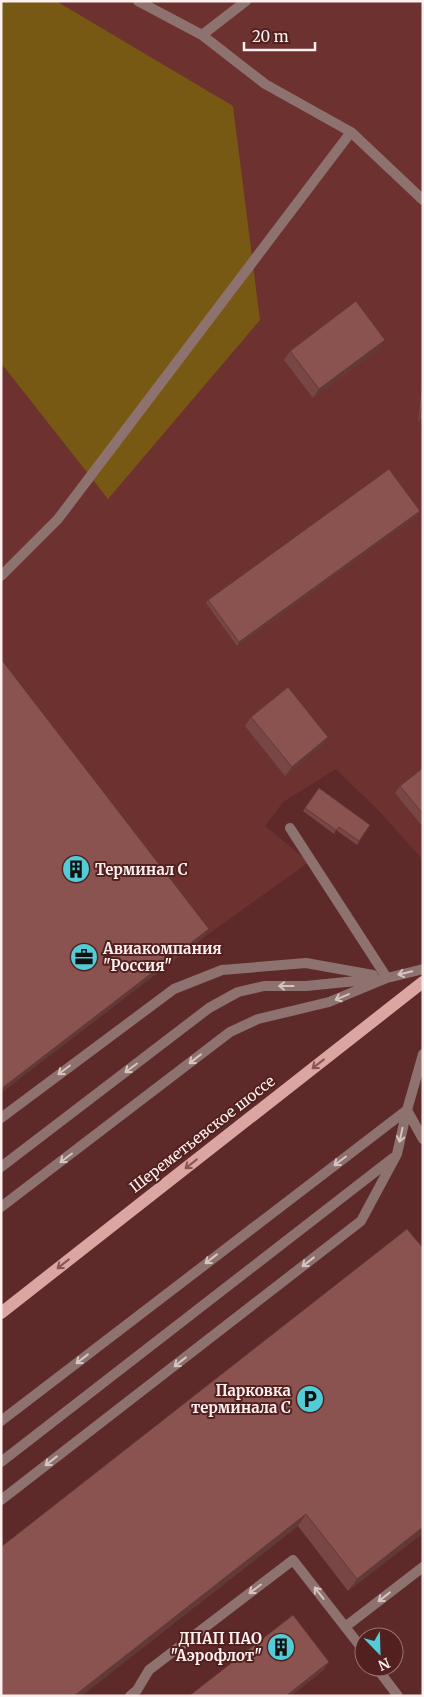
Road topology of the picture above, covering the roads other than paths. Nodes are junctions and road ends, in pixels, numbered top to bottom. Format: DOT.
graph roads {
  1 [pos="138,1"];
  2 [pos="246,1"];
  3 [pos="202,35"];
  4 [pos="351,132"];
  5 [pos="423,200"];
  6 [pos="1,576"];
  7 [pos="290,828"];
  8 [pos="423,968"];
  9 [pos="387,978"];
  10 [pos="423,982"];
  11 [pos="423,1054"];
  12 [pos="407,1110"];
  13 [pos="1,1118"];
  14 [pos="423,1139"];
  15 [pos="398,1154"];
  16 [pos="1,1167"];
  17 [pos="1,1207"];
  18 [pos="1,1313"];
  19 [pos="1,1421"];
  20 [pos="1,1462"];
  21 [pos="1,1500"];
  22 [pos="423,1568"];
  23 [pos="346,1627"];
  24 [pos="354,1638"];
  25 [pos="384,1677"];
  26 [pos="130,1696"];
  27 [pos="398,1696"];
  1 -- 3 [label="lane"];
  2 -- 3 [label="lane"];
  3 -- 4 [label="lane"];
  4 -- 5 [label="lane"];
  4 -- 6 [label="lane"];
  7 -- 9 [label="lane"];
  8 -- 9 [label="lane, one-way"];
  9 -- 13 [label="lane, one-way"];
  9 -- 16 [label="lane, one-way"];
  9 -- 17 [label="lane, one-way"];
  10 -- 18 [label="main road, Шереметьевское шоссе, one-way"];
  11 -- 12 [label="lane"];
  12 -- 14 [label="lane"];
  12 -- 15 [label="lane, one-way"];
  12 -- 19 [label="lane, one-way"];
  15 -- 20 [label="lane"];
  15 -- 21 [label="lane, one-way"];
  22 -- 23 [label="lane, one-way"];
  23 -- 24 [label="lane"];
  23 -- 26 [label="lane, one-way"];
  25 -- 27 [label="lane"];
}
